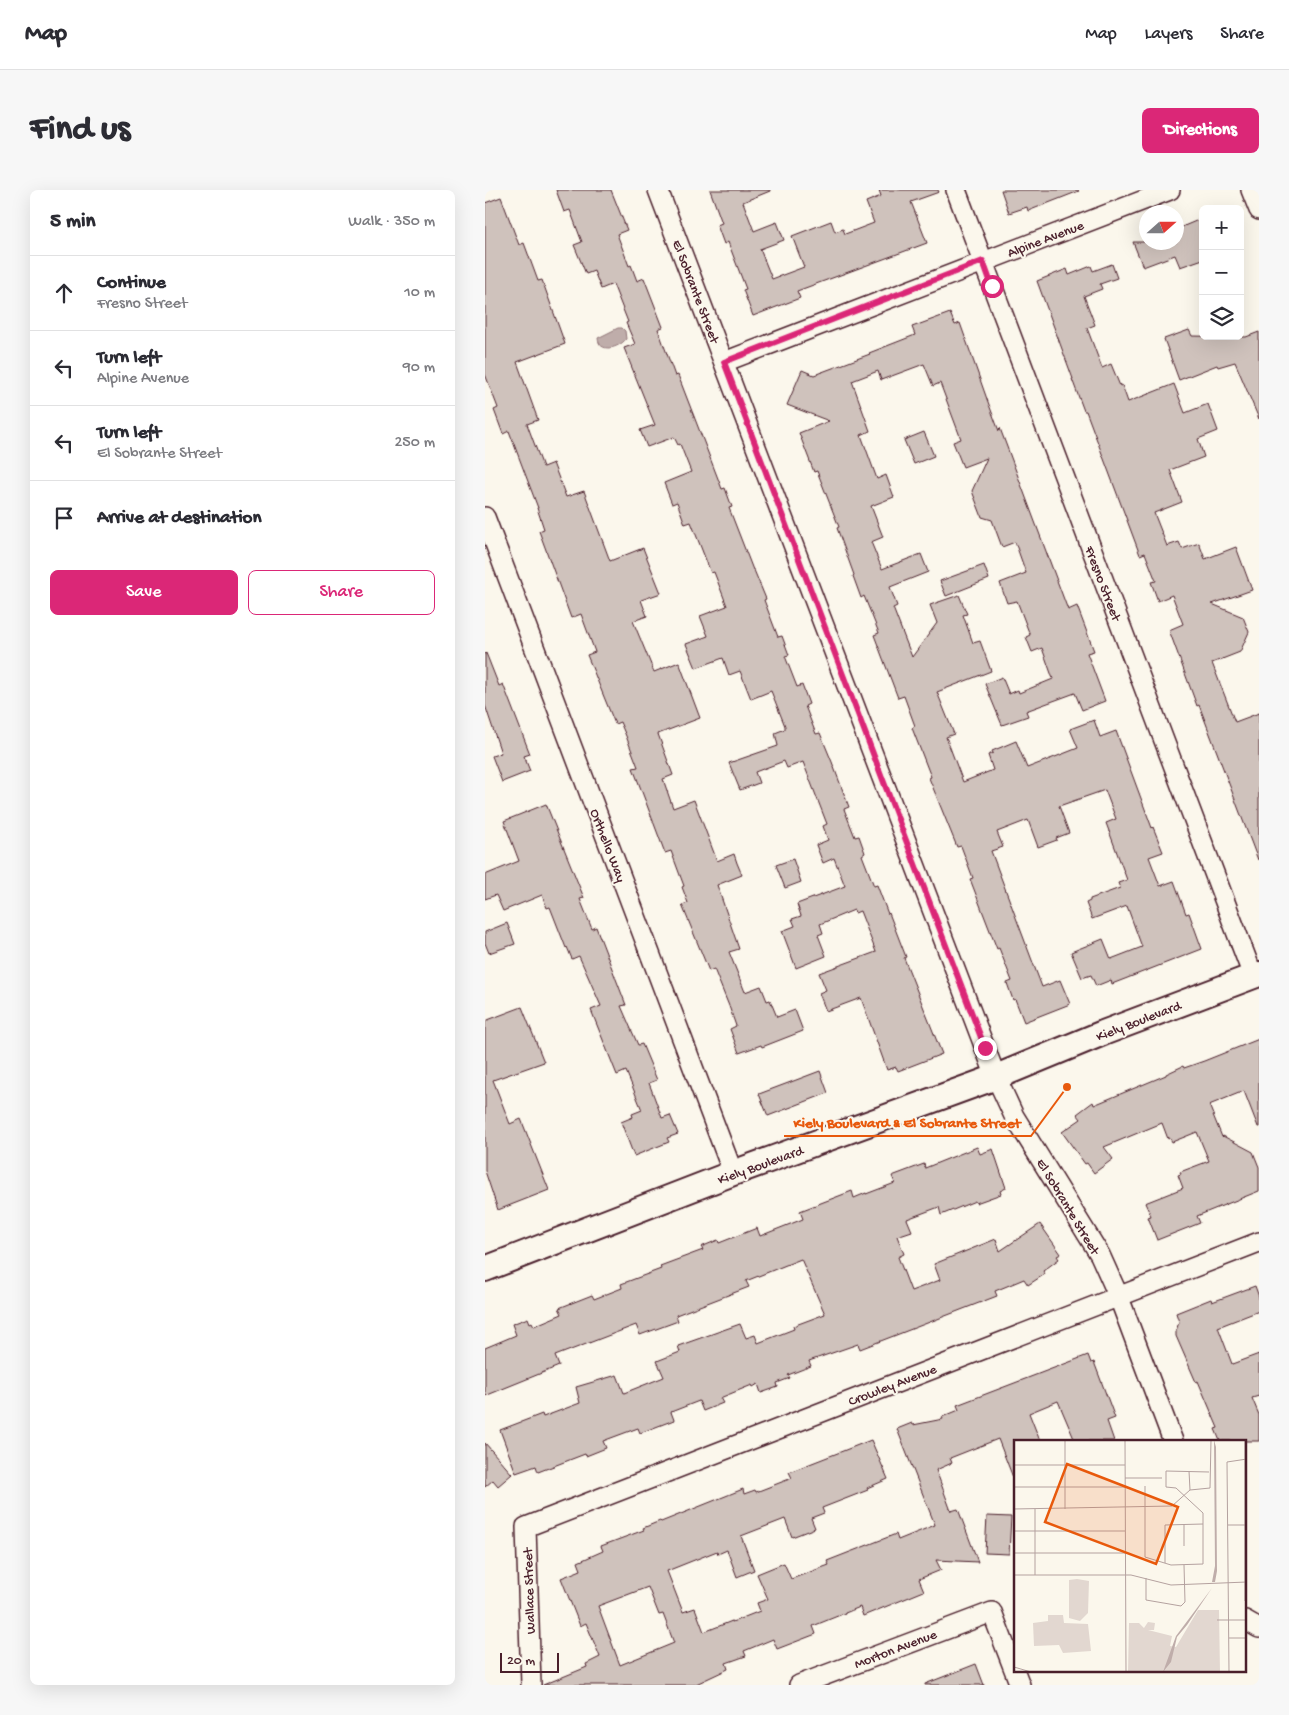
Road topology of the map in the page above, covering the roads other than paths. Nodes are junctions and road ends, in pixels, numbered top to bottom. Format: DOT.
graph roads {
  1 [pos="658,190"];
  2 [pos="956,190"];
  3 [pos="1169,190"];
  4 [pos="1251,190"];
  5 [pos="1259,210"];
  6 [pos="983,261"];
  7 [pos="724,362"];
  8 [pos="485,517"];
  9 [pos="1256,975"];
  10 [pos="996,1077"];
  11 [pos="733,1173"];
  12 [pos="1259,1242"];
  13 [pos="485,1269"];
  14 [pos="1118,1295"];
  15 [pos="1173,1440"];
  16 [pos="526,1527"];
  17 [pos="1247,1621"];
  18 [pos="1259,1628"];
  19 [pos="1014,1670"];
  20 [pos="1015,1672"];
  21 [pos="531,1685"];
  22 [pos="799,1685"];
  23 [pos="1020,1685"];
  1 -- 7 [label="street, El Sobrante Street"];
  2 -- 6 [label="street, Fresno Street"];
  3 -- 6 [label="street, Alpine Avenue"];
  4 -- 5 [label="street"];
  6 -- 7 [label="street, Alpine Avenue"];
  6 -- 9 [label="street, Fresno Street"];
  7 -- 10 [label="street, El Sobrante Street"];
  8 -- 11 [label="street, Orthello Way"];
  9 -- 10 [label="main road, Kiely Boulevard"];
  10 -- 11 [label="main road, Kiely Boulevard"];
  10 -- 14 [label="street, El Sobrante Street"];
  11 -- 13 [label="main road, Kiely Boulevard"];
  12 -- 14 [label="street, Crowley Avenue"];
  14 -- 15 [label="street, El Sobrante Street"];
  14 -- 16 [label="street, Crowley Avenue"];
  16 -- 21 [label="street, Wallace Street"];
  17 -- 18 [label="street"];
  19 -- 22 [label="street, Morton Avenue"];
  20 -- 23 [label="street, Morton Avenue"];
}
